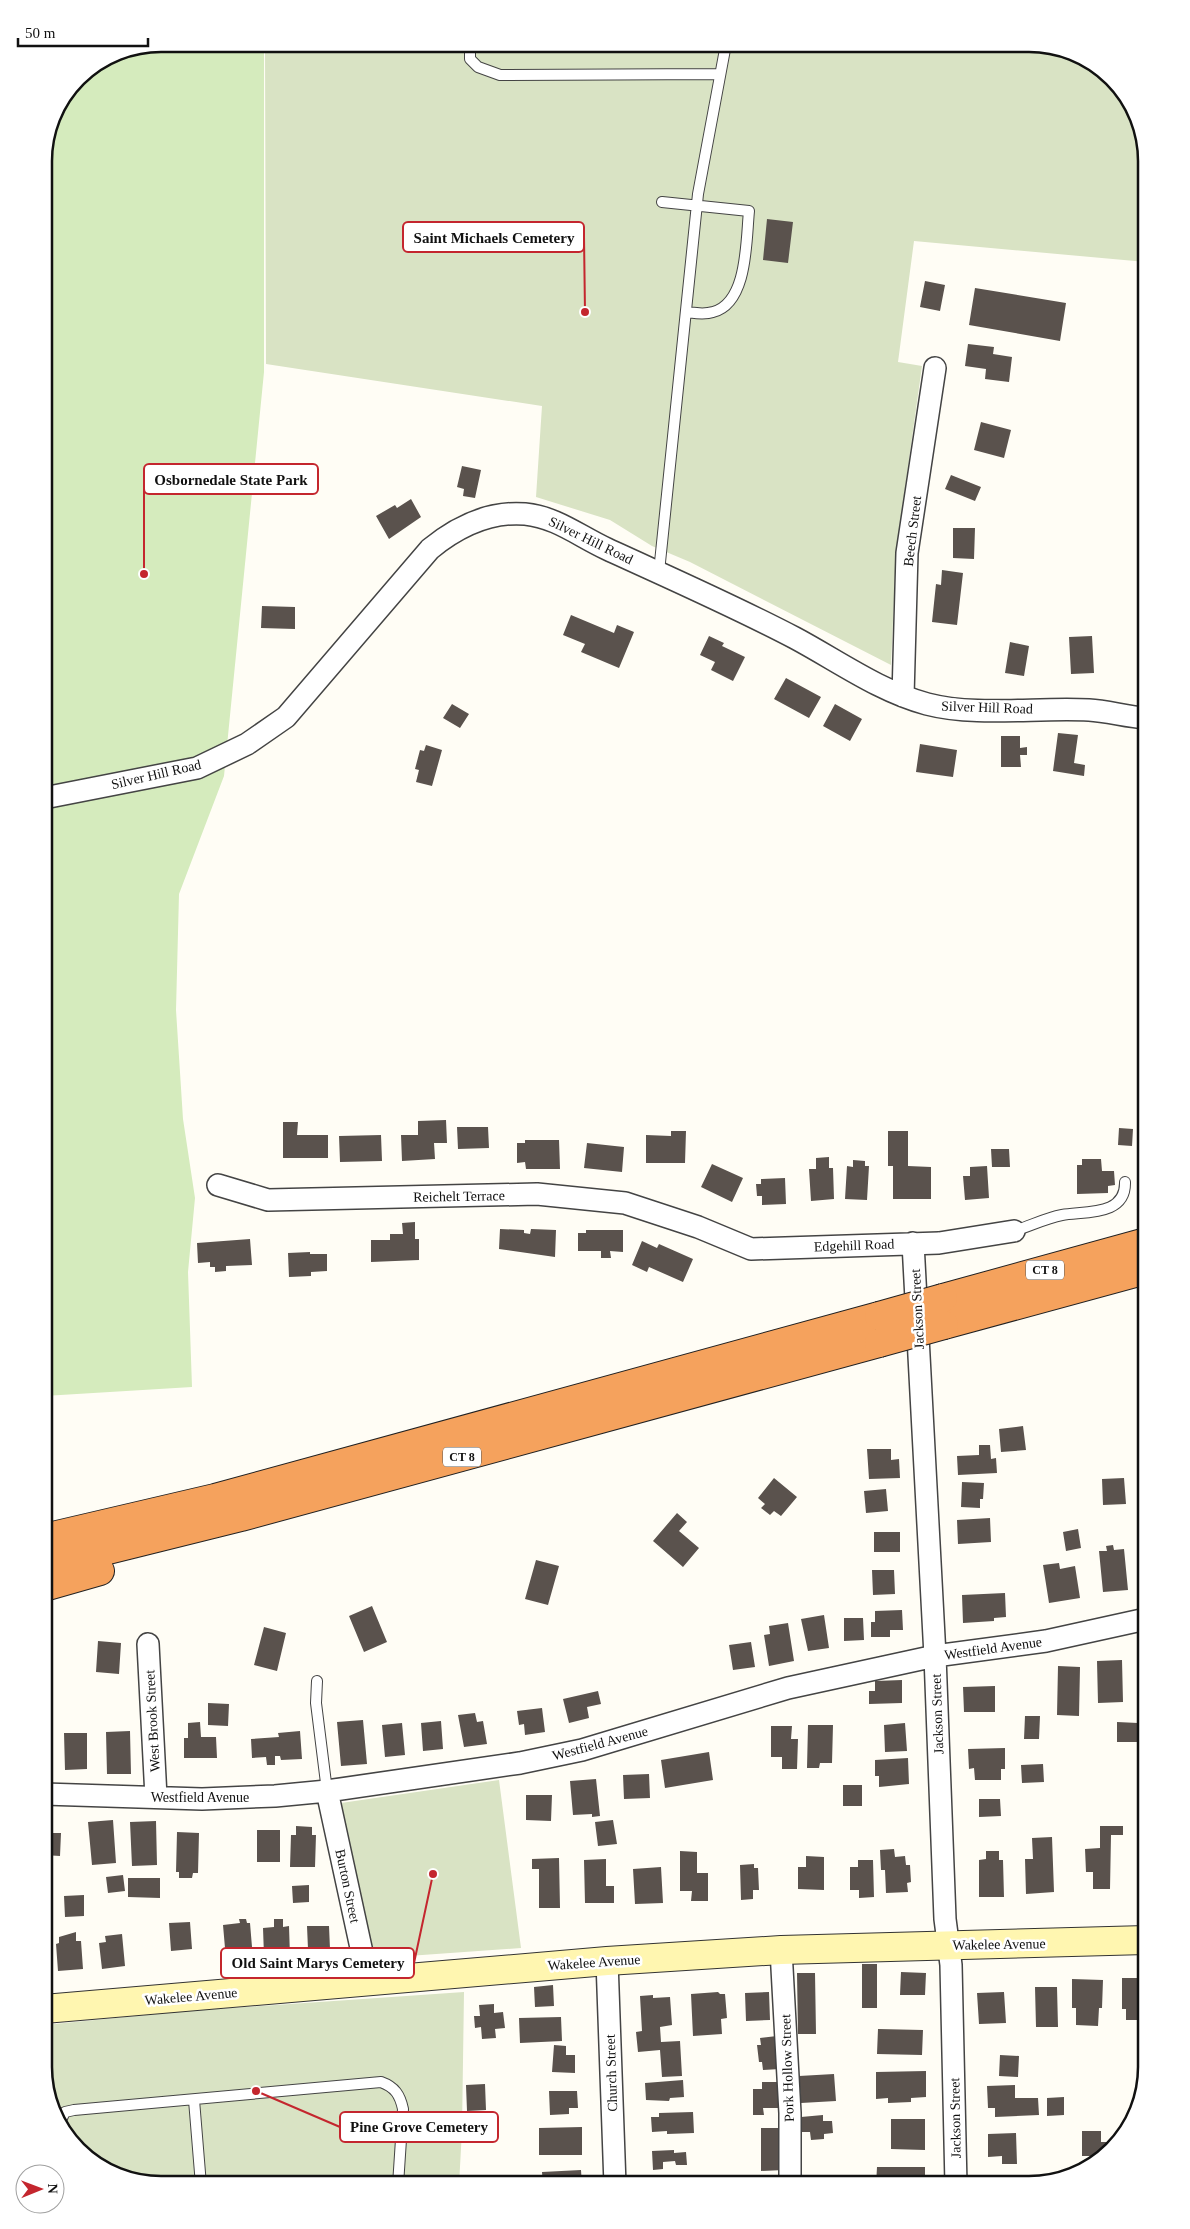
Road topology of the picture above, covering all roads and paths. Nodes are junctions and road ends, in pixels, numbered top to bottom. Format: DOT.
graph roads {
  1 [pos="470,52"];
  2 [pos="724,53"];
  3 [pos="720,74"];
  4 [pos="662,202"];
  5 [pos="697,206"];
  6 [pos="686,312"];
  7 [pos="935,368"];
  8 [pos="659,572"];
  9 [pos="903,696"];
  10 [pos="1138,717"];
  11 [pos="53,796"];
  12 [pos="1125,1182"];
  13 [pos="218,1185"];
  14 [pos="698,1227"];
  15 [pos="1014,1231"];
  16 [pos="913,1242"];
  17 [pos="1138,1245"];
  18 [pos="1138,1272"];
  19 [pos="944,1312"];
  20 [pos="879,1329"];
  21 [pos="242,1517"];
  22 [pos="53,1536"];
  23 [pos="53,1564"];
  24 [pos="53,1584"];
  25 [pos="1138,1621"];
  26 [pos="148,1644"];
  27 [pos="935,1656"];
  28 [pos="317,1681"];
  29 [pos="327,1791"];
  30 [pos="53,1794"];
  31 [pos="156,1797"];
  32 [pos="1138,1940"];
  33 [pos="948,1945"];
  34 [pos="782,1950"];
  35 [pos="607,1961"];
  36 [pos="368,1980"];
  37 [pos="53,2007"];
  38 [pos="194,2100"];
  39 [pos="64,2115"];
  40 [pos="200,2176"];
  41 [pos="398,2176"];
  42 [pos="615,2176"];
  43 [pos="790,2176"];
  44 [pos="956,2176"];
  1 -- 3 [label="lane"];
  2 -- 3 [label="lane"];
  3 -- 5 [label="lane"];
  4 -- 5 [label="lane"];
  5 -- 6 [label="lane"];
  5 -- 6 [label="lane"];
  6 -- 8 [label="lane"];
  7 -- 9 [label="street, Beech Street"];
  8 -- 9 [label="street, Silver Hill Road"];
  8 -- 11 [label="street, Silver Hill Road"];
  9 -- 10 [label="street, Silver Hill Road"];
  12 -- 15 [label="lane"];
  13 -- 14 [label="street, Reichelt Terrace"];
  14 -- 16 [label="street, Edgehill Road"];
  15 -- 16 [label="street, Edgehill Road"];
  16 -- 27 [label="street, Jackson Street"];
  17 -- 19 [label="highway, CT 8"];
  18 -- 19 [label="highway, CT 8"];
  19 -- 20 [label="highway, CT 8, bridge"];
  20 -- 21 [label="highway, CT 8"];
  20 -- 22 [label="highway, CT 8"];
  21 -- 23 [label="highway, CT 8"];
  21 -- 24 [label="highway"];
  25 -- 27 [label="street, Westfield Avenue"];
  26 -- 31 [label="street, West Brook Street"];
  27 -- 29 [label="street, Westfield Avenue"];
  27 -- 33 [label="street, Jackson Street"];
  28 -- 29 [label="lane"];
  29 -- 31 [label="street, Westfield Avenue"];
  29 -- 36 [label="street, Burton Street"];
  30 -- 31 [label="street, Westfield Avenue"];
  32 -- 33 [label="main road, Wakelee Avenue"];
  33 -- 34 [label="main road, Wakelee Avenue"];
  33 -- 44 [label="street, Jackson Street"];
  34 -- 35 [label="main road, Wakelee Avenue"];
  34 -- 43 [label="street, Pork Hollow Street"];
  35 -- 36 [label="main road, Wakelee Avenue"];
  35 -- 42 [label="street, Church Street"];
  36 -- 37 [label="main road, Wakelee Avenue"];
  38 -- 39 [label="lane"];
  38 -- 40 [label="lane"];
  38 -- 41 [label="lane"];
}
